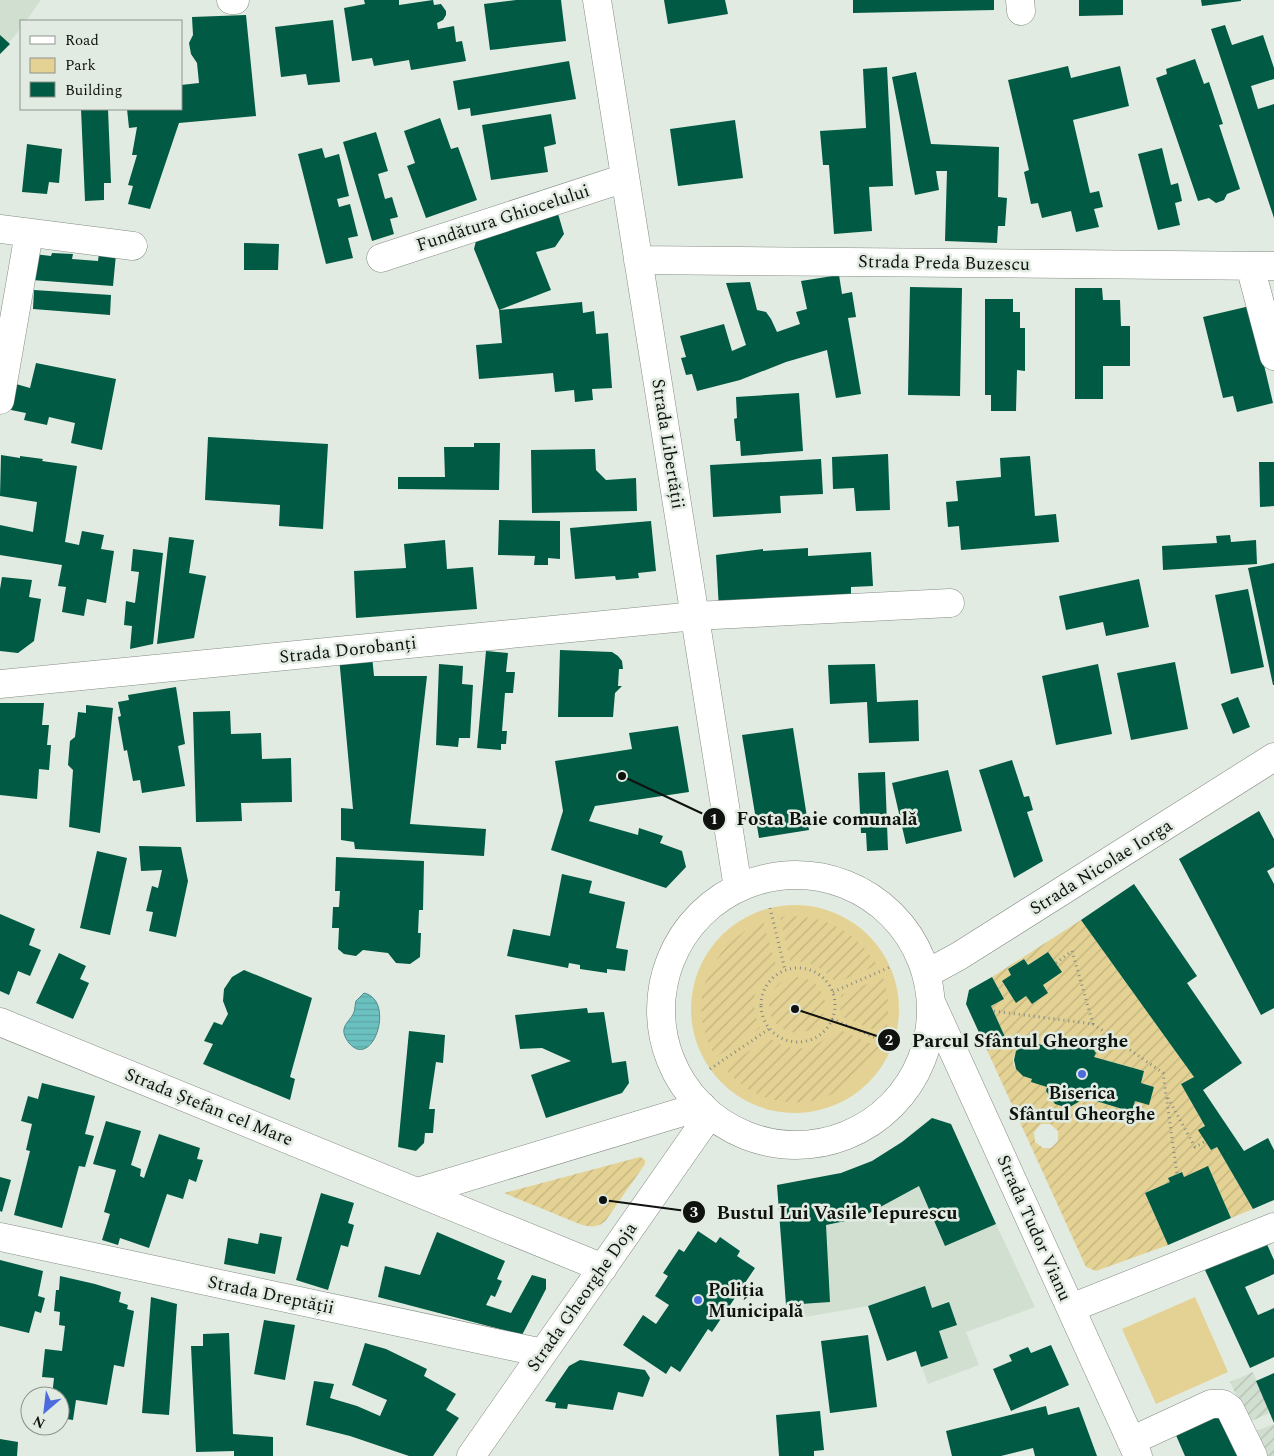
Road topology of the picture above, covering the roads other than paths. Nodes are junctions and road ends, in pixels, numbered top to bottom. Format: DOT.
graph roads {
  1 [pos="231,0"];
  2 [pos="235,0"];
  3 [pos="597,0"];
  4 [pos="625,178"];
  5 [pos="0,229"];
  6 [pos="29,233"];
  7 [pos="133,246"];
  8 [pos="381,258"];
  9 [pos="638,260"];
  10 [pos="1262,266"];
  11 [pos="1274,356"];
  12 [pos="0,400"];
  13 [pos="950,603"];
  14 [pos="695,616"];
  15 [pos="0,684"];
  16 [pos="1274,757"];
  17 [pos="738,888"];
  18 [pos="928,987"];
  19 [pos="0,1022"];
  20 [pos="706,1110"];
  21 [pos="418,1192"];
  22 [pos="1274,1227"];
  23 [pos="0,1237"];
  24 [pos="603,1268"];
  25 [pos="1071,1308"];
  26 [pos="543,1354"];
  27 [pos="1134,1448"];
  28 [pos="471,1456"];
  29 [pos="1253,1456"];
  1 -- 2 [label="street"];
  3 -- 4 [label="street, Strada Libertății"];
  4 -- 8 [label="street, Fundătura Ghiocelului"];
  4 -- 9 [label="street, Strada Libertății"];
  5 -- 6 [label="street"];
  6 -- 7 [label="street"];
  6 -- 12 [label="street"];
  9 -- 10 [label="street, Strada Preda Buzescu"];
  9 -- 14 [label="street, Strada Libertății"];
  10 -- 11 [label="street, Strada Preda Buzescu"];
  13 -- 14 [label="street, Strada Dorobanți"];
  14 -- 15 [label="street, Strada Dorobanți"];
  14 -- 17 [label="street, Strada Libertății"];
  16 -- 18 [label="street, Strada Nicolae Iorga"];
  17 -- 18 [label="street, Strada Tudor Vianu"];
  17 -- 20 [label="street, Strada Tudor Vianu"];
  18 -- 20 [label="street, Strada Tudor Vianu"];
  18 -- 25 [label="street, Strada Tudor Vianu"];
  19 -- 21 [label="street, Strada Ștefan cel Mare"];
  20 -- 21 [label="street"];
  20 -- 24 [label="street, Strada Gheorghe Doja"];
  21 -- 24 [label="street, Strada Ștefan cel Mare"];
  22 -- 25 [label="street"];
  23 -- 26 [label="street, Strada Dreptății"];
  24 -- 26 [label="street, Strada Gheorghe Doja"];
  25 -- 27 [label="street, Strada Tudor Vianu"];
  26 -- 28 [label="street, Strada Gheorghe Doja"];
  27 -- 29 [label="street"];
}
